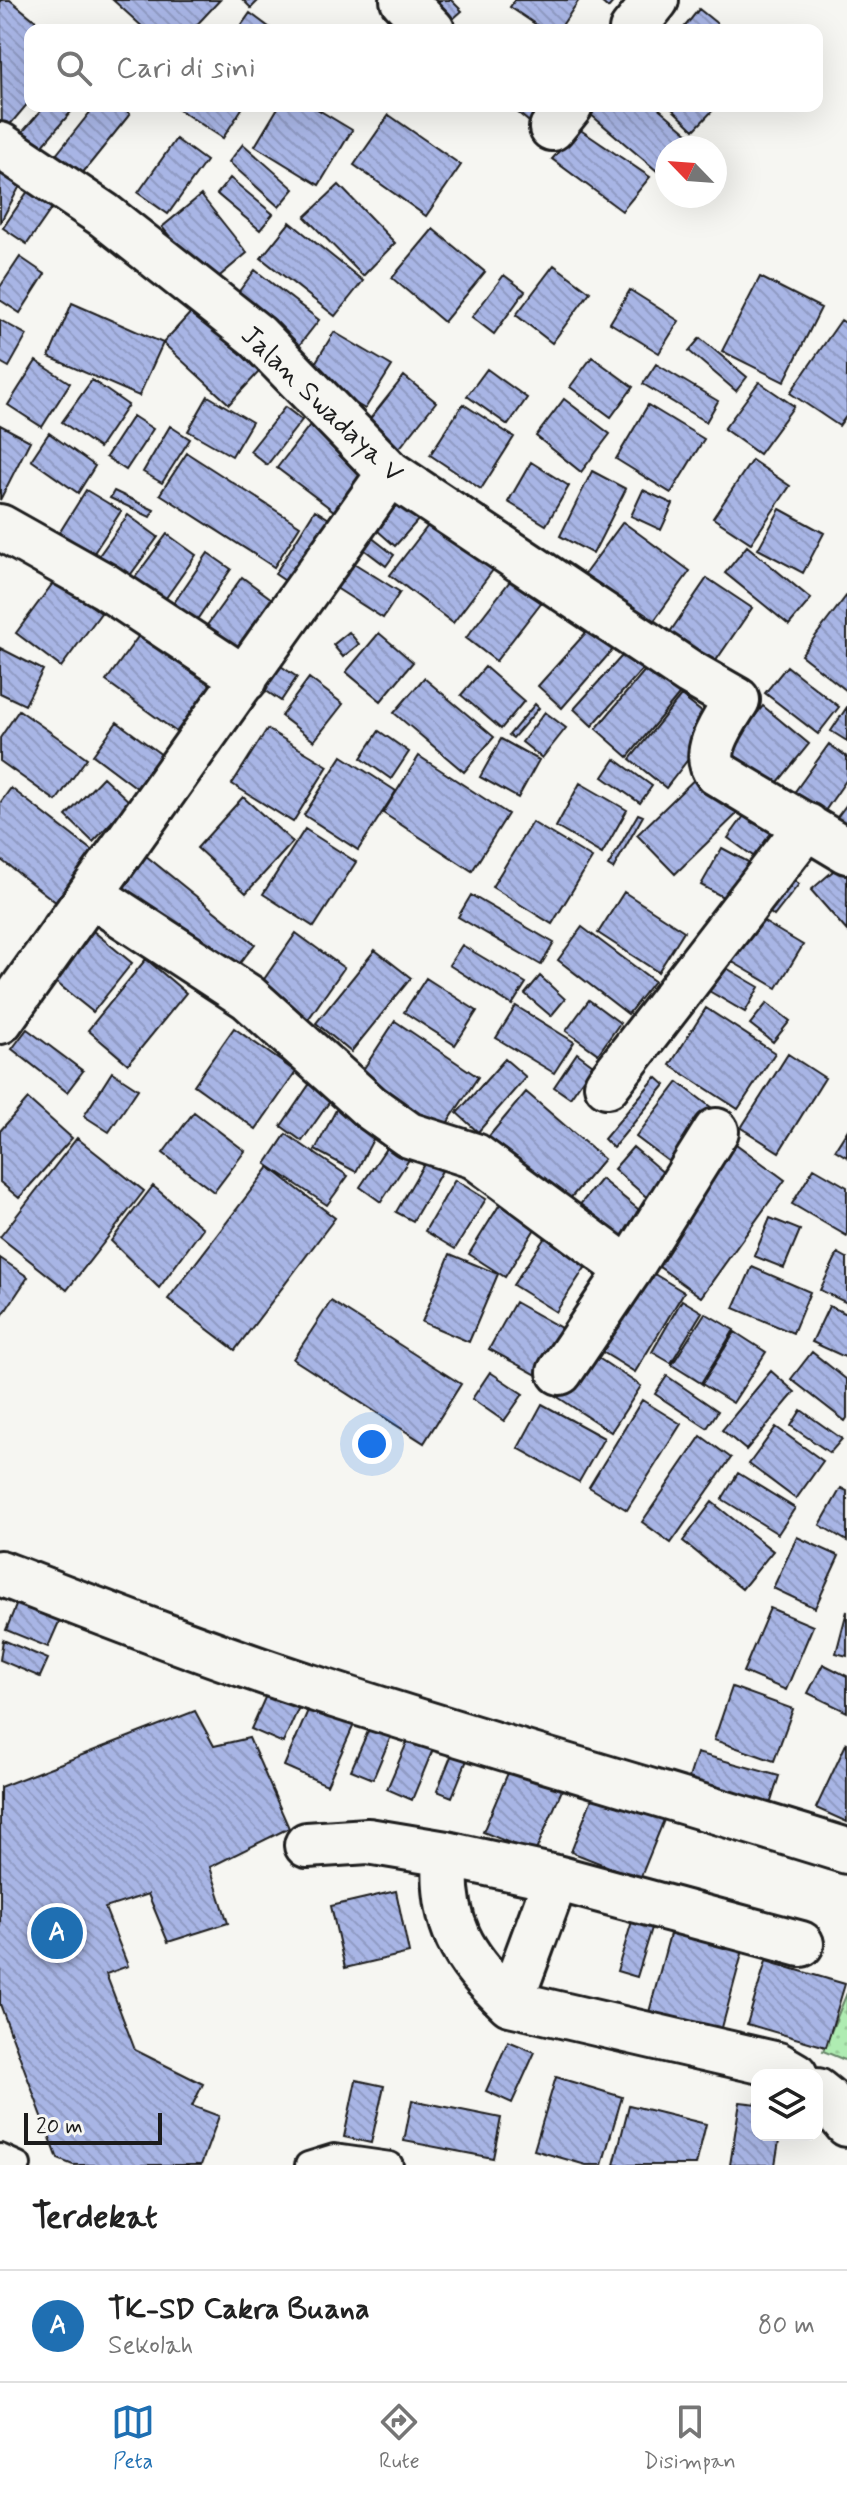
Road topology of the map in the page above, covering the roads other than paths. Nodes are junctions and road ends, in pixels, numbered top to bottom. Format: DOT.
graph roads {
  1 [pos="403,0"];
  2 [pos="656,0"];
  3 [pos="426,24"];
  4 [pos="637,24"];
  5 [pos="0,145"];
  6 [pos="390,473"];
  7 [pos="0,527"];
  8 [pos="245,679"];
  9 [pos="807,826"];
  10 [pos="847,851"];
  11 [pos="92,895"];
  12 [pos="0,1021"];
  13 [pos="607,1085"];
  14 [pos="716,1131"];
  15 [pos="629,1270"];
  16 [pos="560,1372"];
  17 [pos="0,1573"];
  18 [pos="307,1845"];
  19 [pos="847,1851"];
  20 [pos="446,1854"];
  21 [pos="556,1878"];
  22 [pos="801,1944"];
  23 [pos="510,2003"];
  24 [pos="785,2069"];
  25 [pos="823,2096"];
  26 [pos="847,2124"];
  27 [pos="0,2157"];
  28 [pos="18,2165"];
  29 [pos="308,2165"];
  30 [pos="390,2165"];
  1 -- 3 [label="street"];
  2 -- 4 [label="street"];
  5 -- 6 [label="street, Jalan Swadaya V"];
  6 -- 8 [label="street"];
  6 -- 9 [label="street, Jalan Swadaya V"];
  7 -- 8 [label="street"];
  8 -- 11 [label="street"];
  9 -- 10 [label="street"];
  9 -- 13 [label="street"];
  11 -- 12 [label="street"];
  11 -- 15 [label="street"];
  14 -- 15 [label="street"];
  15 -- 16 [label="street"];
  17 -- 19 [label="street"];
  18 -- 20 [label="street"];
  20 -- 21 [label="street"];
  20 -- 23 [label="street"];
  21 -- 22 [label="street"];
  21 -- 23 [label="street"];
  23 -- 24 [label="street"];
  25 -- 26 [label="street"];
  27 -- 28 [label="lane"];
  29 -- 30 [label="lane"];
}
